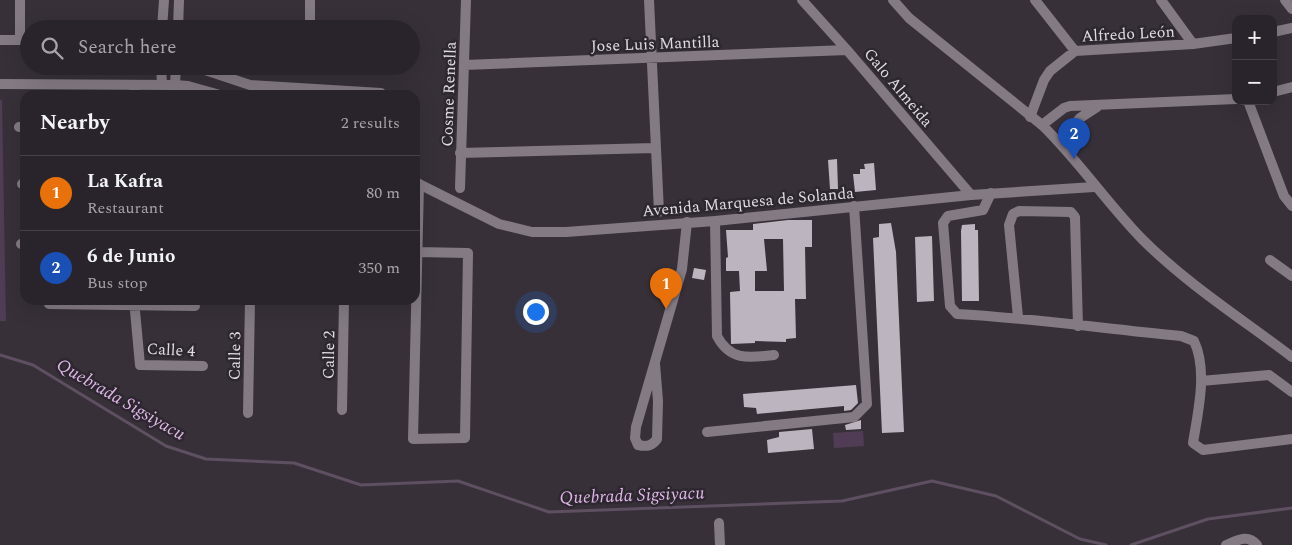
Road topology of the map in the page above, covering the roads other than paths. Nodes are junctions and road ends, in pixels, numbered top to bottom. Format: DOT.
graph roads {
  1 [pos="20,0"];
  2 [pos="164,0"];
  3 [pos="179,0"];
  4 [pos="310,0"];
  5 [pos="466,0"];
  6 [pos="648,0"];
  7 [pos="802,0"];
  8 [pos="893,0"];
  9 [pos="1035,0"];
  10 [pos="1161,0"];
  11 [pos="1285,0"];
  12 [pos="1292,9"];
  13 [pos="22,20"];
  14 [pos="163,20"];
  15 [pos="178,20"];
  16 [pos="310,20"];
  17 [pos="1292,28"];
  18 [pos="1277,31"];
  19 [pos="1232,39"];
  20 [pos="0,40"];
  21 [pos="20,40"];
  22 [pos="1193,44"];
  23 [pos="847,50"];
  24 [pos="1075,51"];
  25 [pos="652,58"];
  26 [pos="464,66"];
  27 [pos="162,75"];
  28 [pos="176,75"];
  29 [pos="220,75"];
  30 [pos="0,84"];
  31 [pos="162,84"];
  32 [pos="175,85"];
  33 [pos="1292,87"];
  34 [pos="135,90"];
  35 [pos="202,90"];
  36 [pos="332,90"];
  37 [pos="1277,91"];
  38 [pos="1232,99"];
  39 [pos="1250,105"];
  40 [pos="1097,107"];
  41 [pos="1030,117"];
  42 [pos="1042,125"];
  43 [pos="1059,142"];
  44 [pos="654,148"];
  45 [pos="460,153"];
  46 [pos="420,184"];
  47 [pos="1094,187"];
  48 [pos="460,188"];
  49 [pos="991,194"];
  50 [pos="971,195"];
  51 [pos="854,206"];
  52 [pos="1292,206"];
  53 [pos="659,212"];
  54 [pos="715,221"];
  55 [pos="687,222"];
  56 [pos="420,252"];
  57 [pos="1270,260"];
  58 [pos="1292,276"];
  59 [pos="134,305"];
  60 [pos="180,305"];
  61 [pos="250,305"];
  62 [pos="344,305"];
  63 [pos="417,305"];
  64 [pos="195,306"];
  65 [pos="1018,317"];
  66 [pos="1078,326"];
  67 [pos="774,355"];
  68 [pos="1292,357"];
  69 [pos="655,364"];
  70 [pos="203,366"];
  71 [pos="1201,381"];
  72 [pos="1292,392"];
  73 [pos="342,410"];
  74 [pos="248,413"];
  75 [pos="707,432"];
  76 [pos="1292,439"];
  77 [pos="719,523"];
  78 [pos="720,545"];
  79 [pos="1226,545"];
  80 [pos="1257,545"];
  1 -- 13 [label="street"];
  2 -- 14 [label="street"];
  3 -- 15 [label="street"];
  4 -- 16 [label="street"];
  5 -- 26 [label="street, Cosme Renella"];
  6 -- 25 [label="street"];
  7 -- 23 [label="street, Galo Almeida"];
  8 -- 41 [label="street"];
  9 -- 24 [label="street"];
  10 -- 22 [label="street"];
  11 -- 12 [label="street"];
  17 -- 18 [label="street"];
  19 -- 22 [label="street, Alfredo León"];
  20 -- 21 [label="street"];
  22 -- 24 [label="street, Alfredo León"];
  23 -- 25 [label="street, Jose Luis Mantilla"];
  23 -- 50 [label="street, Galo Almeida"];
  24 -- 41 [label="street, Alfredo León"];
  25 -- 26 [label="street, Jose Luis Mantilla"];
  25 -- 44 [label="street"];
  26 -- 45 [label="street, Cosme Renella"];
  27 -- 31 [label="street"];
  28 -- 32 [label="street"];
  29 -- 36 [label="street"];
  30 -- 34 [label="street"];
  31 -- 32 [label="street"];
  31 -- 34 [label="street"];
  32 -- 35 [label="street"];
  33 -- 37 [label="street"];
  38 -- 40 [label="street"];
  39 -- 52 [label="street"];
  40 -- 42 [label="street"];
  40 -- 43 [label="street"];
  41 -- 42 [label="street"];
  42 -- 43 [label="street"];
  43 -- 47 [label="street"];
  44 -- 45 [label="street"];
  44 -- 53 [label="street"];
  45 -- 48 [label="street, Cosme Renella"];
  46 -- 55 [label="street, Avenida Marquesa de Solanda"];
  47 -- 49 [label="street, Avenida Marquesa de Solanda"];
  47 -- 68 [label="street"];
  49 -- 50 [label="street, Avenida Marquesa de Solanda"];
  49 -- 65 [label="street"];
  50 -- 51 [label="street, Avenida Marquesa de Solanda"];
  51 -- 54 [label="street, Avenida Marquesa de Solanda"];
  51 -- 75 [label="street"];
  54 -- 55 [label="street, Avenida Marquesa de Solanda"];
  54 -- 67 [label="street"];
  55 -- 69 [label="street"];
  56 -- 63 [label="street"];
  57 -- 58 [label="street"];
  59 -- 70 [label="street, Calle 4"];
  60 -- 64 [label="street"];
  61 -- 74 [label="street, Calle 3"];
  62 -- 73 [label="street, Calle 2"];
  65 -- 66 [label="street"];
  65 -- 66 [label="street"];
  66 -- 71 [label="street"];
  69 -- 69 [label="street"];
  71 -- 72 [label="street"];
  71 -- 76 [label="street"];
  77 -- 78 [label="street"];
  79 -- 80 [label="street"];
}
